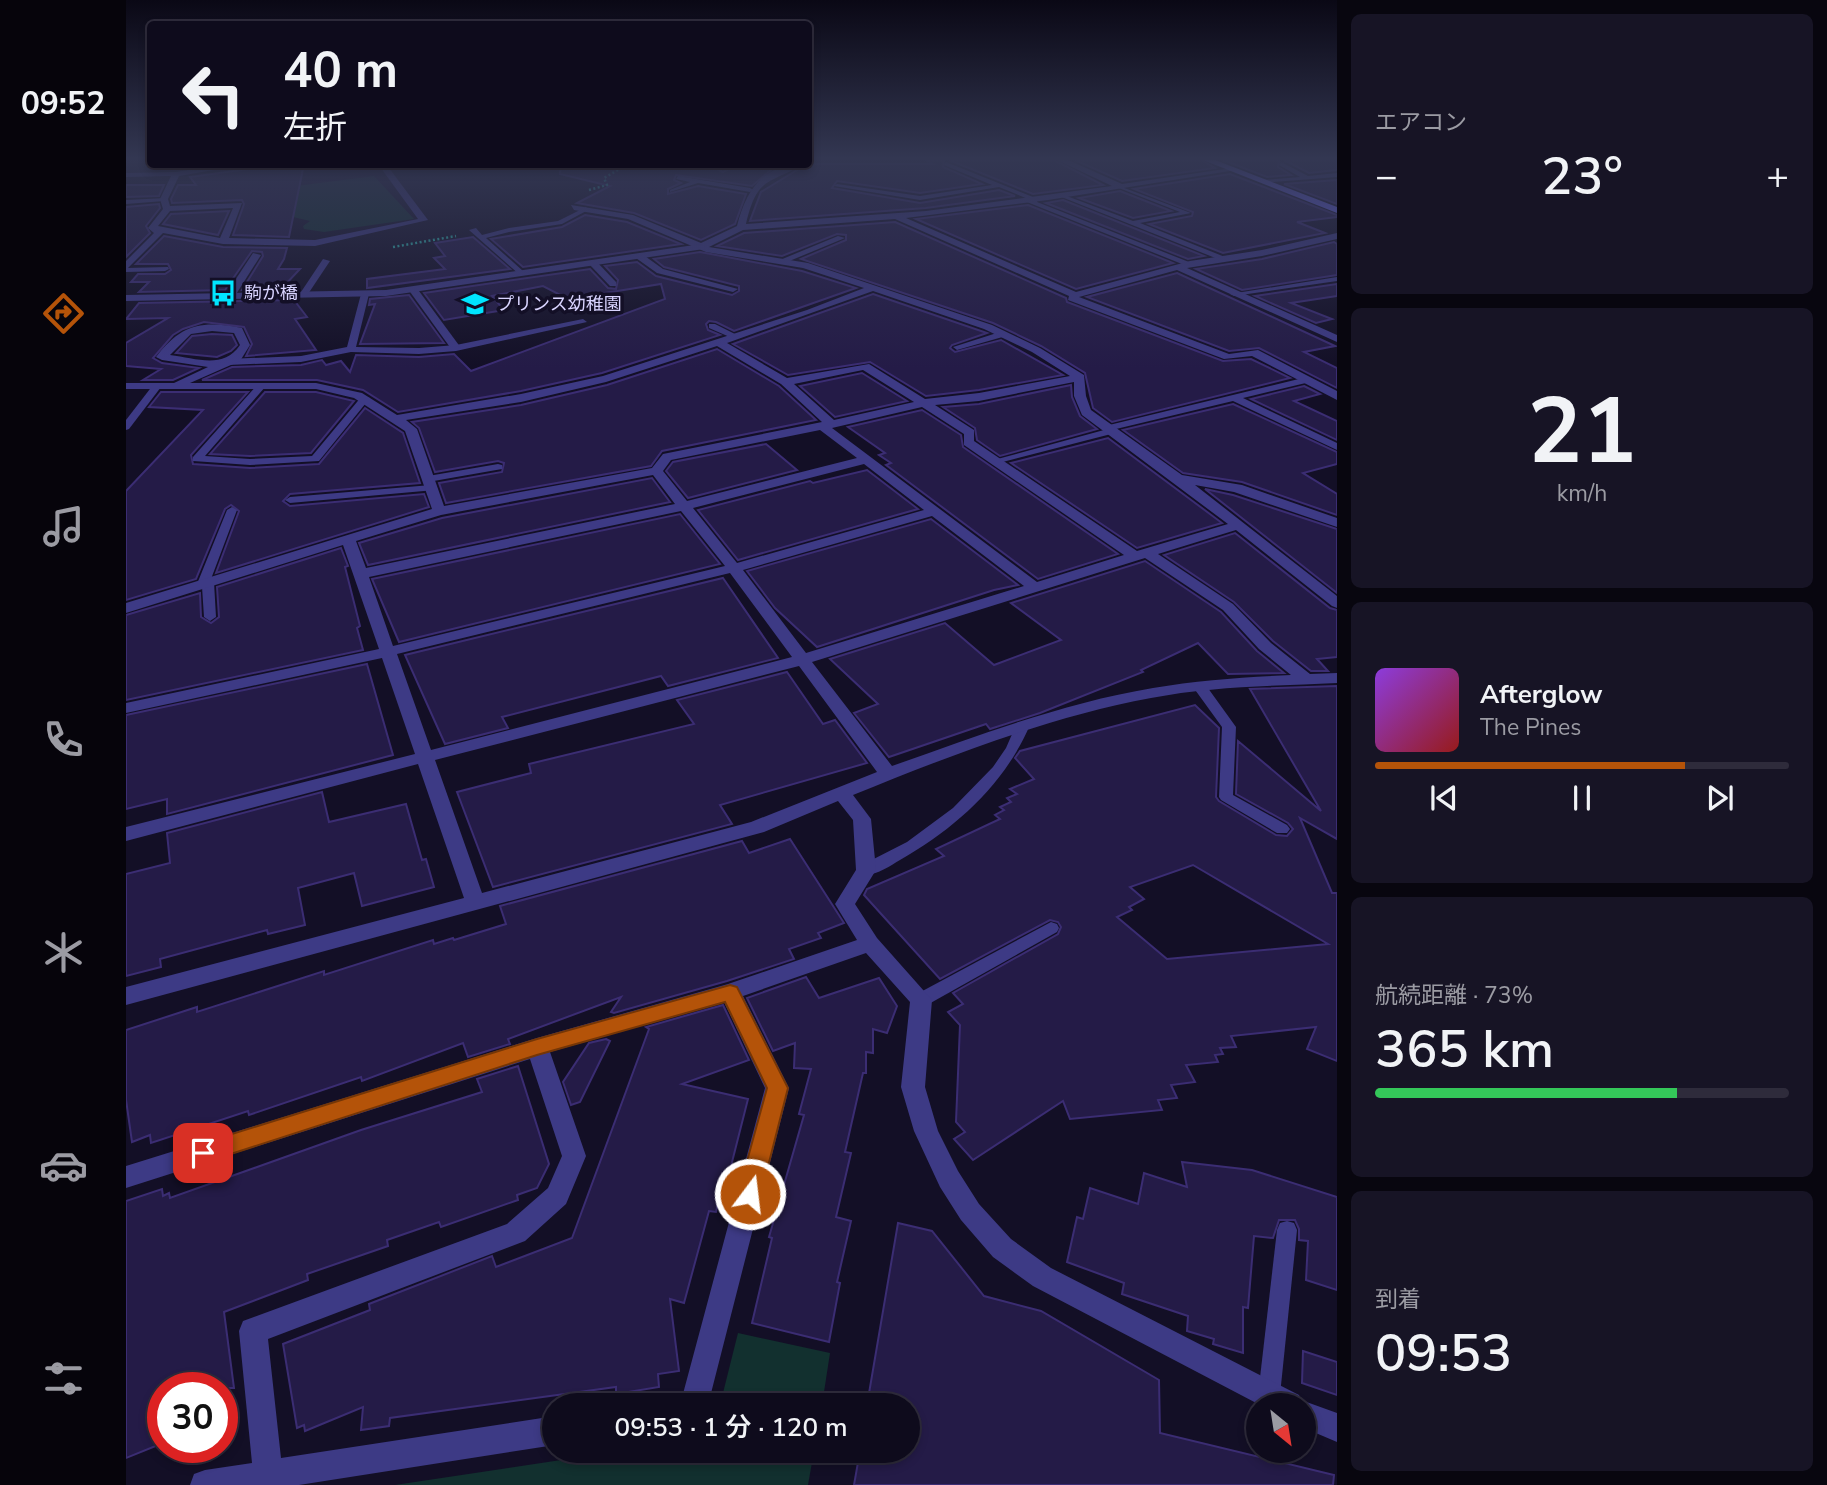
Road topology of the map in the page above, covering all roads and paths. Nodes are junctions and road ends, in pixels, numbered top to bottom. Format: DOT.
graph roads {
  1 [pos="154,229"];
  2 [pos="159,229"];
  3 [pos="228,229"];
  4 [pos="380,229"];
  5 [pos="514,229"];
  6 [pos="659,229"];
  7 [pos="736,229"];
  8 [pos="923,229"];
  9 [pos="1098,229"];
  10 [pos="1151,229"];
  11 [pos="473,230"];
  12 [pos="1337,236"];
  13 [pos="482,237"];
  14 [pos="841,238"];
  15 [pos="223,241"];
  16 [pos="701,247"];
  17 [pos="256,255"];
  18 [pos="639,256"];
  19 [pos="1226,259"];
  20 [pos="784,260"];
  21 [pos="326,261"];
  22 [pos="593,263"];
  23 [pos="1184,266"];
  24 [pos="126,269"];
  25 [pos="166,269"];
  26 [pos="520,273"];
  27 [pos="1337,279"];
  28 [pos="1327,280"];
  29 [pos="613,284"];
  30 [pos="1337,285"];
  31 [pos="413,289"];
  32 [pos="733,289"];
  33 [pos="873,289"];
  34 [pos="365,294"];
  35 [pos="1234,294"];
  36 [pos="303,295"];
  37 [pos="1075,295"];
  38 [pos="229,296"];
  39 [pos="126,298"];
  40 [pos="583,322"];
  41 [pos="712,326"];
  42 [pos="1003,334"];
  43 [pos="735,336"];
  44 [pos="1337,339"];
  45 [pos="718,342"];
  46 [pos="957,347"];
  47 [pos="457,348"];
  48 [pos="351,349"];
  49 [pos="225,363"];
  50 [pos="1080,377"];
  51 [pos="1307,380"];
  52 [pos="785,382"];
  53 [pos="126,386"];
  54 [pos="261,386"];
  55 [pos="156,387"];
  56 [pos="170,387"];
  57 [pos="1337,396"];
  58 [pos="1233,397"];
  59 [pos="365,398"];
  60 [pos="922,403"];
  61 [pos="398,418"];
  62 [pos="826,424"];
  63 [pos="126,426"];
  64 [pos="1110,430"];
  65 [pos="1337,447"];
  66 [pos="866,460"];
  67 [pos="995,461"];
  68 [pos="498,467"];
  69 [pos="656,471"];
  70 [pos="1178,478"];
  71 [pos="430,483"];
  72 [pos="290,500"];
  73 [pos="683,506"];
  74 [pos="232,510"];
  75 [pos="439,511"];
  76 [pos="936,511"];
  77 [pos="1337,523"];
  78 [pos="1238,525"];
  79 [pos="348,540"];
  80 [pos="1141,555"];
  81 [pos="734,568"];
  82 [pos="360,574"];
  83 [pos="205,583"];
  84 [pos="1035,588"];
  85 [pos="1330,588"];
  86 [pos="1337,603"];
  87 [pos="126,608"];
  88 [pos="210,617"];
  89 [pos="387,652"];
  90 [pos="801,660"];
  91 [pos="1337,678"];
  92 [pos="1306,679"];
  93 [pos="1200,687"];
  94 [pos="126,708"];
  95 [pos="1023,725"];
  96 [pos="425,758"];
  97 [pos="888,774"];
  98 [pos="841,793"];
  99 [pos="1282,829"];
  100 [pos="126,834"];
  101 [pos="866,870"];
  102 [pos="475,901"];
  103 [pos="1051,928"];
  104 [pos="870,944"];
  105 [pos="730,992"];
  106 [pos="126,996"];
  107 [pos="921,1000"];
  108 [pos="537,1047"];
  109 [pos="126,1177"];
  110 [pos="1287,1230"];
  111 [pos="697,1393"];
  112 [pos="1266,1393"];
  113 [pos="1279,1393"];
  114 [pos="1316,1418"];
  115 [pos="1337,1428"];
  116 [pos="542,1432"];
  117 [pos="268,1474"];
  118 [pos="205,1485"];
  1 -- 24 [label="street"];
  2 -- 15 [label="street"];
  3 -- 15 [label="street"];
  4 -- 15 [label="street"];
  5 -- 13 [label="lane"];
  6 -- 16 [label="street"];
  7 -- 16 [label="street"];
  8 -- 37 [label="street"];
  9 -- 23 [label="lane"];
  10 -- 19 [label="lane"];
  11 -- 13 [label="lane"];
  12 -- 19 [label="street"];
  13 -- 26 [label="lane"];
  14 -- 20 [label="lane"];
  16 -- 18 [label="street"];
  16 -- 20 [label="street"];
  17 -- 38 [label="street"];
  18 -- 22 [label="street"];
  18 -- 32 [label="street"];
  19 -- 23 [label="street"];
  20 -- 33 [label="street"];
  21 -- 36 [label="lane"];
  22 -- 26 [label="street"];
  22 -- 29 [label="lane"];
  23 -- 35 [label="street"];
  23 -- 37 [label="street"];
  24 -- 25 [label="lane"];
  26 -- 31 [label="street"];
  27 -- 28 [label="lane"];
  28 -- 30 [label="lane"];
  28 -- 35 [label="lane"];
  31 -- 34 [label="street"];
  31 -- 47 [label="street"];
  33 -- 42 [label="street"];
  33 -- 43 [label="street"];
  34 -- 36 [label="street"];
  34 -- 48 [label="lane"];
  35 -- 44 [label="street"];
  36 -- 38 [label="street"];
  37 -- 51 [label="street"];
  38 -- 39 [label="street"];
  40 -- 47 [label="lane"];
  41 -- 43 [label="lane"];
  42 -- 46 [label="lane"];
  42 -- 50 [label="street"];
  43 -- 45 [label="street"];
  45 -- 52 [label="street"];
  45 -- 61 [label="street"];
  47 -- 48 [label="lane"];
  48 -- 49 [label="lane"];
  49 -- 49 [label="street"];
  49 -- 56 [label="street"];
  50 -- 60 [label="street"];
  50 -- 64 [label="street"];
  51 -- 57 [label="street"];
  51 -- 58 [label="lane"];
  52 -- 60 [label="street"];
  52 -- 62 [label="street"];
  53 -- 55 [label="street"];
  54 -- 56 [label="street"];
  54 -- 59 [label="street"];
  54 -- 59 [label="lane"];
  55 -- 56 [label="street"];
  55 -- 63 [label="lane"];
  58 -- 64 [label="lane"];
  58 -- 65 [label="lane"];
  59 -- 61 [label="street"];
  60 -- 62 [label="street"];
  60 -- 67 [label="street"];
  61 -- 71 [label="street"];
  62 -- 66 [label="street"];
  62 -- 69 [label="street"];
  64 -- 67 [label="lane"];
  64 -- 70 [label="street"];
  66 -- 73 [label="street"];
  66 -- 76 [label="street"];
  67 -- 80 [label="street"];
  68 -- 71 [label="lane"];
  69 -- 73 [label="street"];
  69 -- 75 [label="street"];
  70 -- 77 [label="street"];
  70 -- 78 [label="street"];
  71 -- 72 [label="lane"];
  71 -- 75 [label="street"];
  73 -- 81 [label="street"];
  73 -- 82 [label="street"];
  74 -- 83 [label="lane"];
  75 -- 79 [label="street"];
  76 -- 81 [label="street"];
  76 -- 84 [label="street"];
  78 -- 80 [label="street"];
  78 -- 85 [label="street"];
  79 -- 82 [label="street"];
  79 -- 83 [label="street"];
  80 -- 84 [label="street"];
  80 -- 92 [label="street"];
  81 -- 89 [label="street"];
  81 -- 90 [label="street"];
  82 -- 89 [label="street"];
  83 -- 87 [label="street"];
  83 -- 88 [label="lane"];
  84 -- 90 [label="street"];
  85 -- 86 [label="street"];
  89 -- 94 [label="street"];
  89 -- 96 [label="street"];
  90 -- 96 [label="street"];
  90 -- 97 [label="street"];
  91 -- 92 [label="street"];
  92 -- 93 [label="street"];
  93 -- 95 [label="street"];
  93 -- 99 [label="lane"];
  95 -- 97 [label="street"];
  95 -- 101 [label="lane"];
  96 -- 100 [label="street"];
  96 -- 102 [label="street"];
  97 -- 98 [label="street"];
  98 -- 101 [label="street"];
  98 -- 102 [label="street"];
  101 -- 104 [label="street"];
  102 -- 106 [label="street"];
  103 -- 107 [label="lane"];
  104 -- 105 [label="street"];
  104 -- 107 [label="street"];
  105 -- 108 [label="street"];
  105 -- 111 [label="street"];
  107 -- 112 [label="street"];
  108 -- 109 [label="street"];
  108 -- 117 [label="street"];
  110 -- 113 [label="lane"];
  114 -- 115 [label="street"];
  116 -- 117 [label="street"];
  117 -- 118 [label="street"];
}
